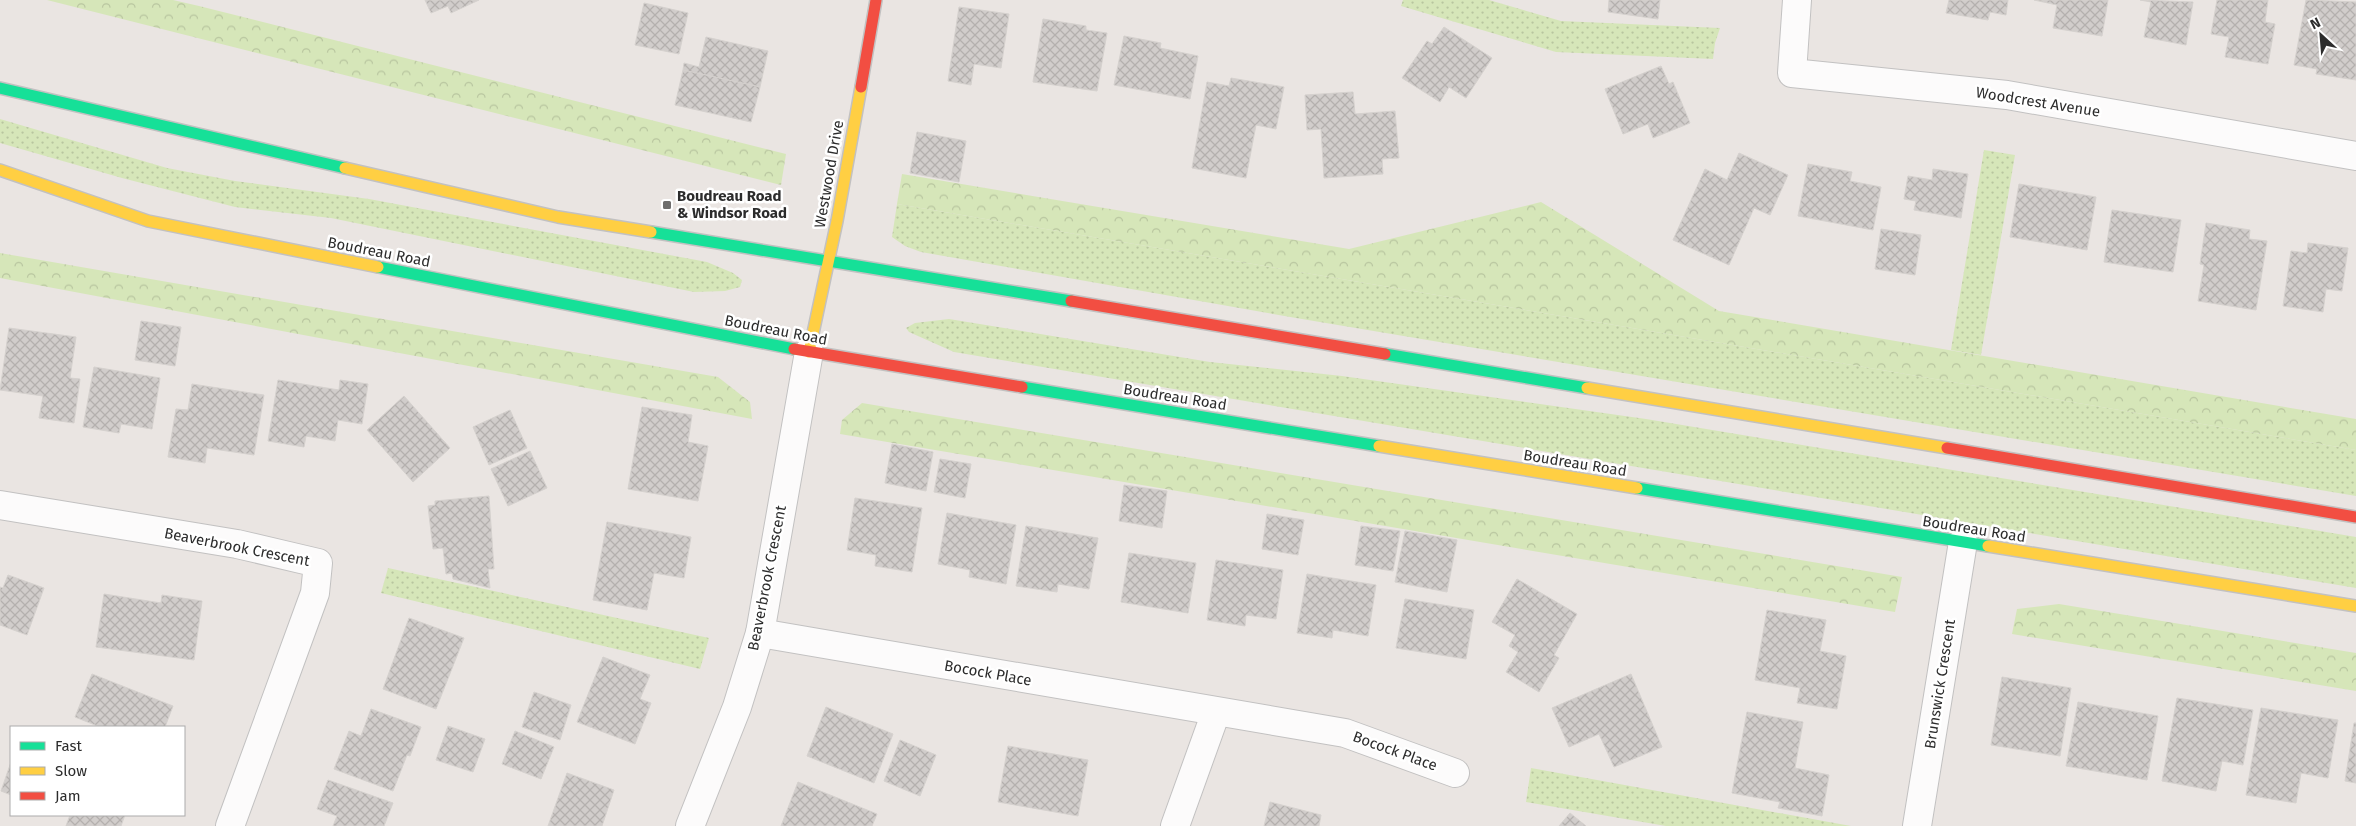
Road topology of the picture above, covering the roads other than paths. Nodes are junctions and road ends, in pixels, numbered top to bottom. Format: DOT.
graph roads {
  1 [pos="876,0"];
  2 [pos="1797,0"];
  3 [pos="0,88"];
  4 [pos="2356,156"];
  5 [pos="0,170"];
  6 [pos="828,260"];
  7 [pos="809,352"];
  8 [pos="0,505"];
  9 [pos="2356,517"];
  10 [pos="1963,542"];
  11 [pos="2356,606"];
  12 [pos="760,633"];
  13 [pos="1216,712"];
  14 [pos="1455,773"];
  15 [pos="230,826"];
  16 [pos="690,826"];
  17 [pos="1175,826"];
  18 [pos="1918,826"];
  1 -- 6 [label="main road, Westwood Drive"];
  2 -- 4 [label="street, Woodcrest Avenue"];
  3 -- 6 [label="main road"];
  5 -- 7 [label="main road, Boudreau Road"];
  6 -- 7 [label="main road, Westwood Drive"];
  6 -- 9 [label="main road"];
  7 -- 10 [label="main road, Boudreau Road"];
  7 -- 12 [label="street, Beaverbrook Crescent"];
  8 -- 15 [label="street, Beaverbrook Crescent"];
  10 -- 11 [label="main road, Boudreau Road"];
  10 -- 18 [label="street, Brunswick Crescent"];
  12 -- 13 [label="street, Bocock Place"];
  12 -- 16 [label="street, Beaverbrook Crescent"];
  13 -- 14 [label="street, Bocock Place"];
  13 -- 17 [label="street"];
}
